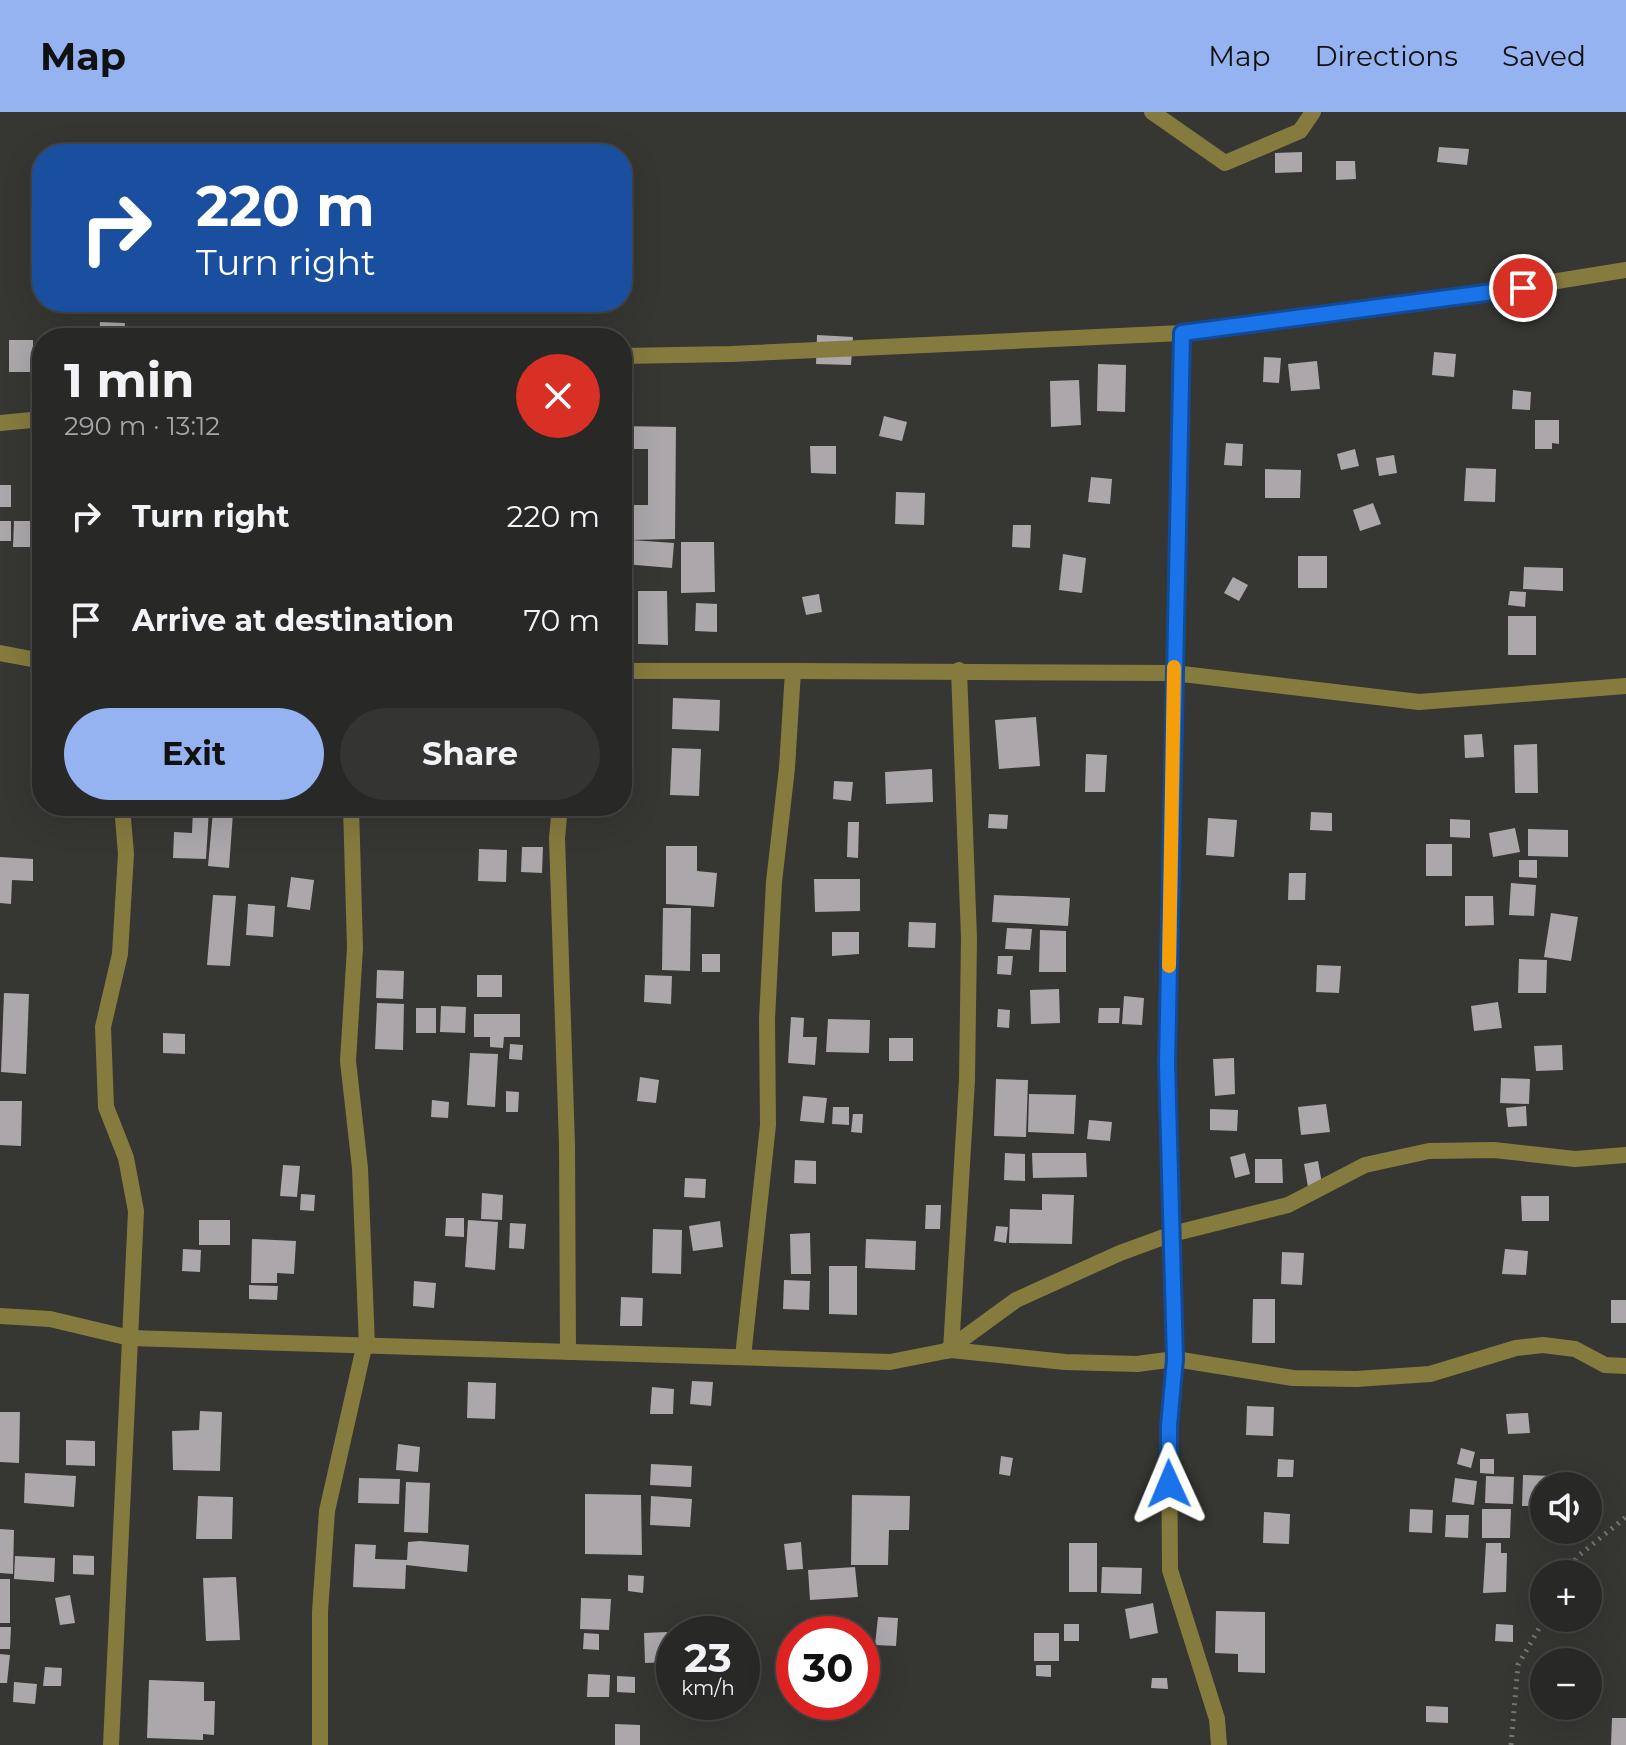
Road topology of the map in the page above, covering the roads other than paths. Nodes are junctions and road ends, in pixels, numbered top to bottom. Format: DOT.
graph roads {
  1 [pos="1152,112"];
  2 [pos="1313,112"];
  3 [pos="1626,270"];
  4 [pos="1182,333"];
  5 [pos="632,356"];
  6 [pos="32,420"];
  7 [pos="0,423"];
  8 [pos="0,653"];
  9 [pos="32,659"];
  10 [pos="959,670"];
  11 [pos="632,671"];
  12 [pos="793,671"];
  13 [pos="1174,673"];
  14 [pos="1626,686"];
  15 [pos="123,816"];
  16 [pos="351,816"];
  17 [pos="559,816"];
  18 [pos="1626,1155"];
  19 [pos="1172,1234"];
  20 [pos="0,1316"];
  21 [pos="130,1338"];
  22 [pos="365,1346"];
  23 [pos="951,1350"];
  24 [pos="568,1352"];
  25 [pos="899,1355"];
  26 [pos="743,1357"];
  27 [pos="1175,1359"];
  28 [pos="1626,1366"];
  29 [pos="111,1745"];
  30 [pos="320,1745"];
  31 [pos="1219,1745"];
  1 -- 2 [label="street"];
  3 -- 4 [label="street"];
  4 -- 5 [label="street"];
  4 -- 13 [label="street"];
  6 -- 7 [label="street"];
  8 -- 9 [label="street"];
  10 -- 12 [label="street"];
  10 -- 13 [label="street"];
  10 -- 23 [label="street"];
  11 -- 12 [label="street"];
  12 -- 26 [label="street"];
  13 -- 14 [label="street"];
  13 -- 19 [label="street"];
  15 -- 21 [label="street"];
  16 -- 22 [label="street"];
  17 -- 24 [label="street"];
  18 -- 19 [label="street"];
  19 -- 23 [label="street"];
  19 -- 27 [label="street"];
  20 -- 21 [label="street"];
  21 -- 22 [label="street"];
  21 -- 29 [label="street"];
  22 -- 24 [label="street"];
  22 -- 30 [label="street"];
  23 -- 25 [label="street"];
  23 -- 26 [label="street"];
  23 -- 27 [label="street"];
  24 -- 26 [label="street"];
  27 -- 28 [label="street"];
  27 -- 31 [label="street"];
}
